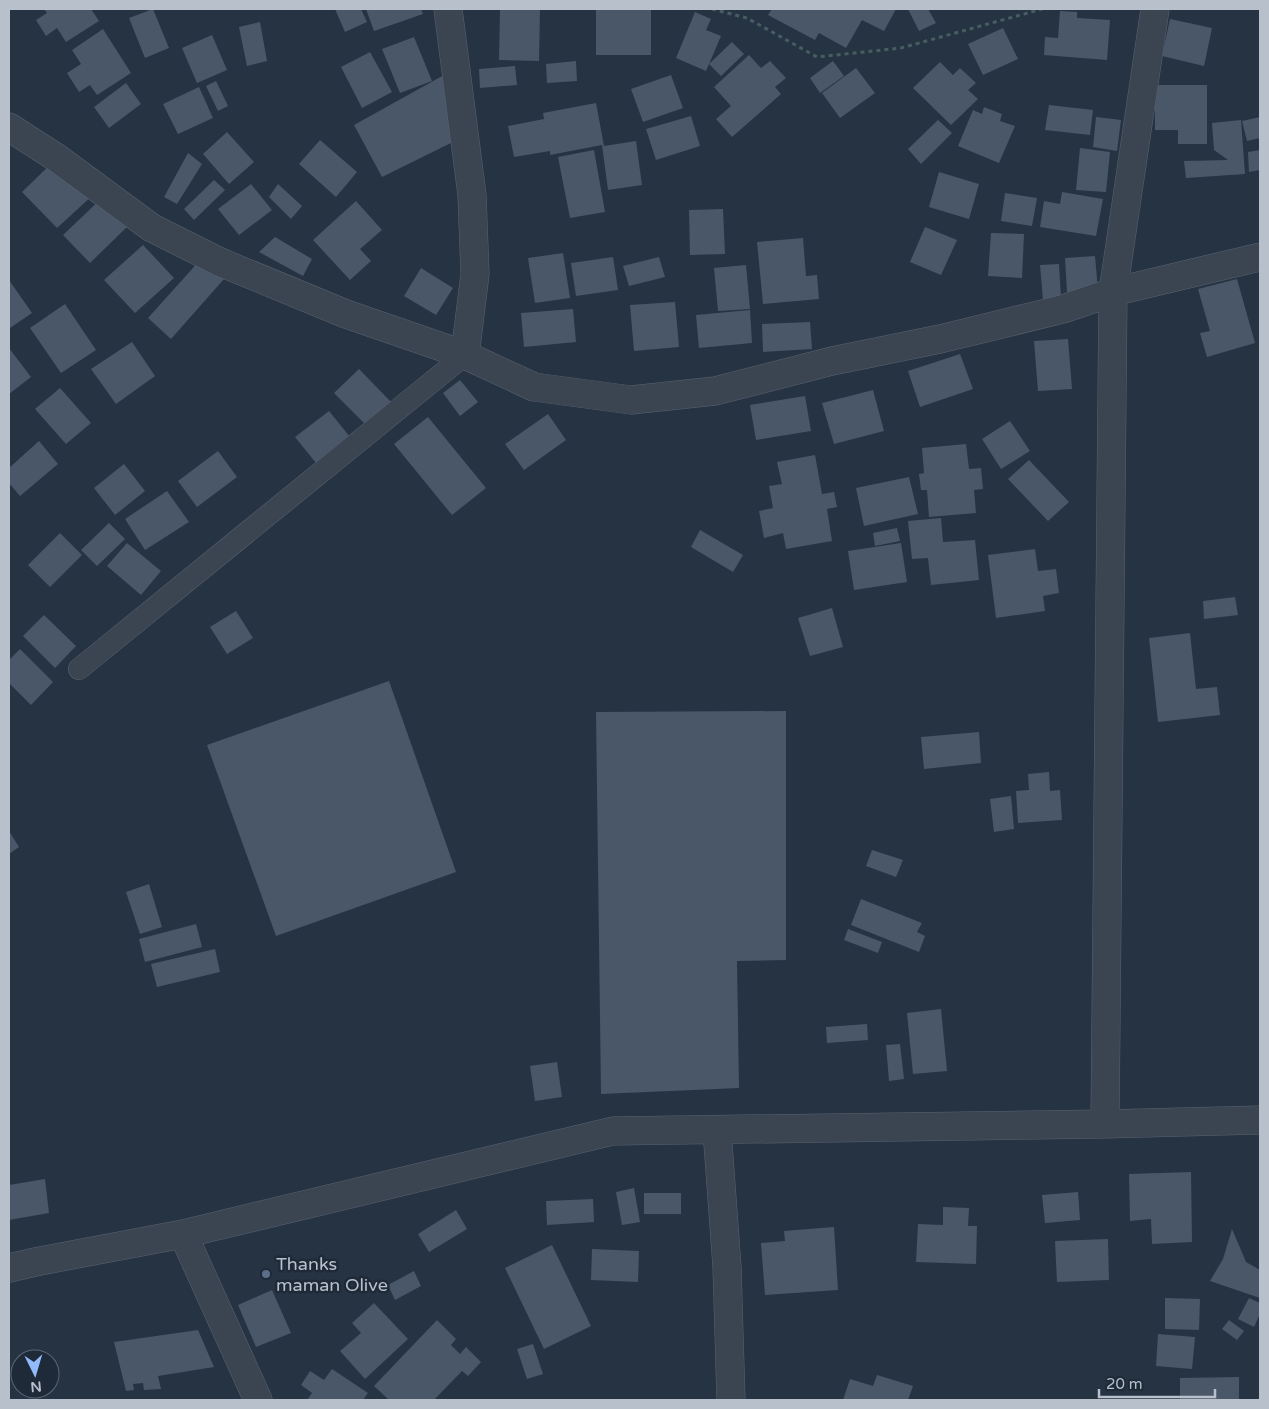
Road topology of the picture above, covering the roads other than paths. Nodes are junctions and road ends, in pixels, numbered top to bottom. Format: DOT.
graph roads {
  1 [pos="448,9"];
  2 [pos="1155,9"];
  3 [pos="9,127"];
  4 [pos="1260,257"];
  5 [pos="1113,292"];
  6 [pos="466,355"];
  7 [pos="79,669"];
  8 [pos="1260,1120"];
  9 [pos="1105,1124"];
  10 [pos="717,1130"];
  11 [pos="183,1234"];
  12 [pos="9,1268"];
  13 [pos="258,1400"];
  14 [pos="731,1400"];
  1 -- 6 [label="street"];
  2 -- 5 [label="street"];
  3 -- 6 [label="street"];
  4 -- 5 [label="street"];
  5 -- 6 [label="street"];
  5 -- 9 [label="street"];
  6 -- 7 [label="lane"];
  8 -- 9 [label="street"];
  9 -- 10 [label="street"];
  10 -- 11 [label="street"];
  10 -- 14 [label="street"];
  11 -- 12 [label="street"];
  11 -- 13 [label="street"];
}
